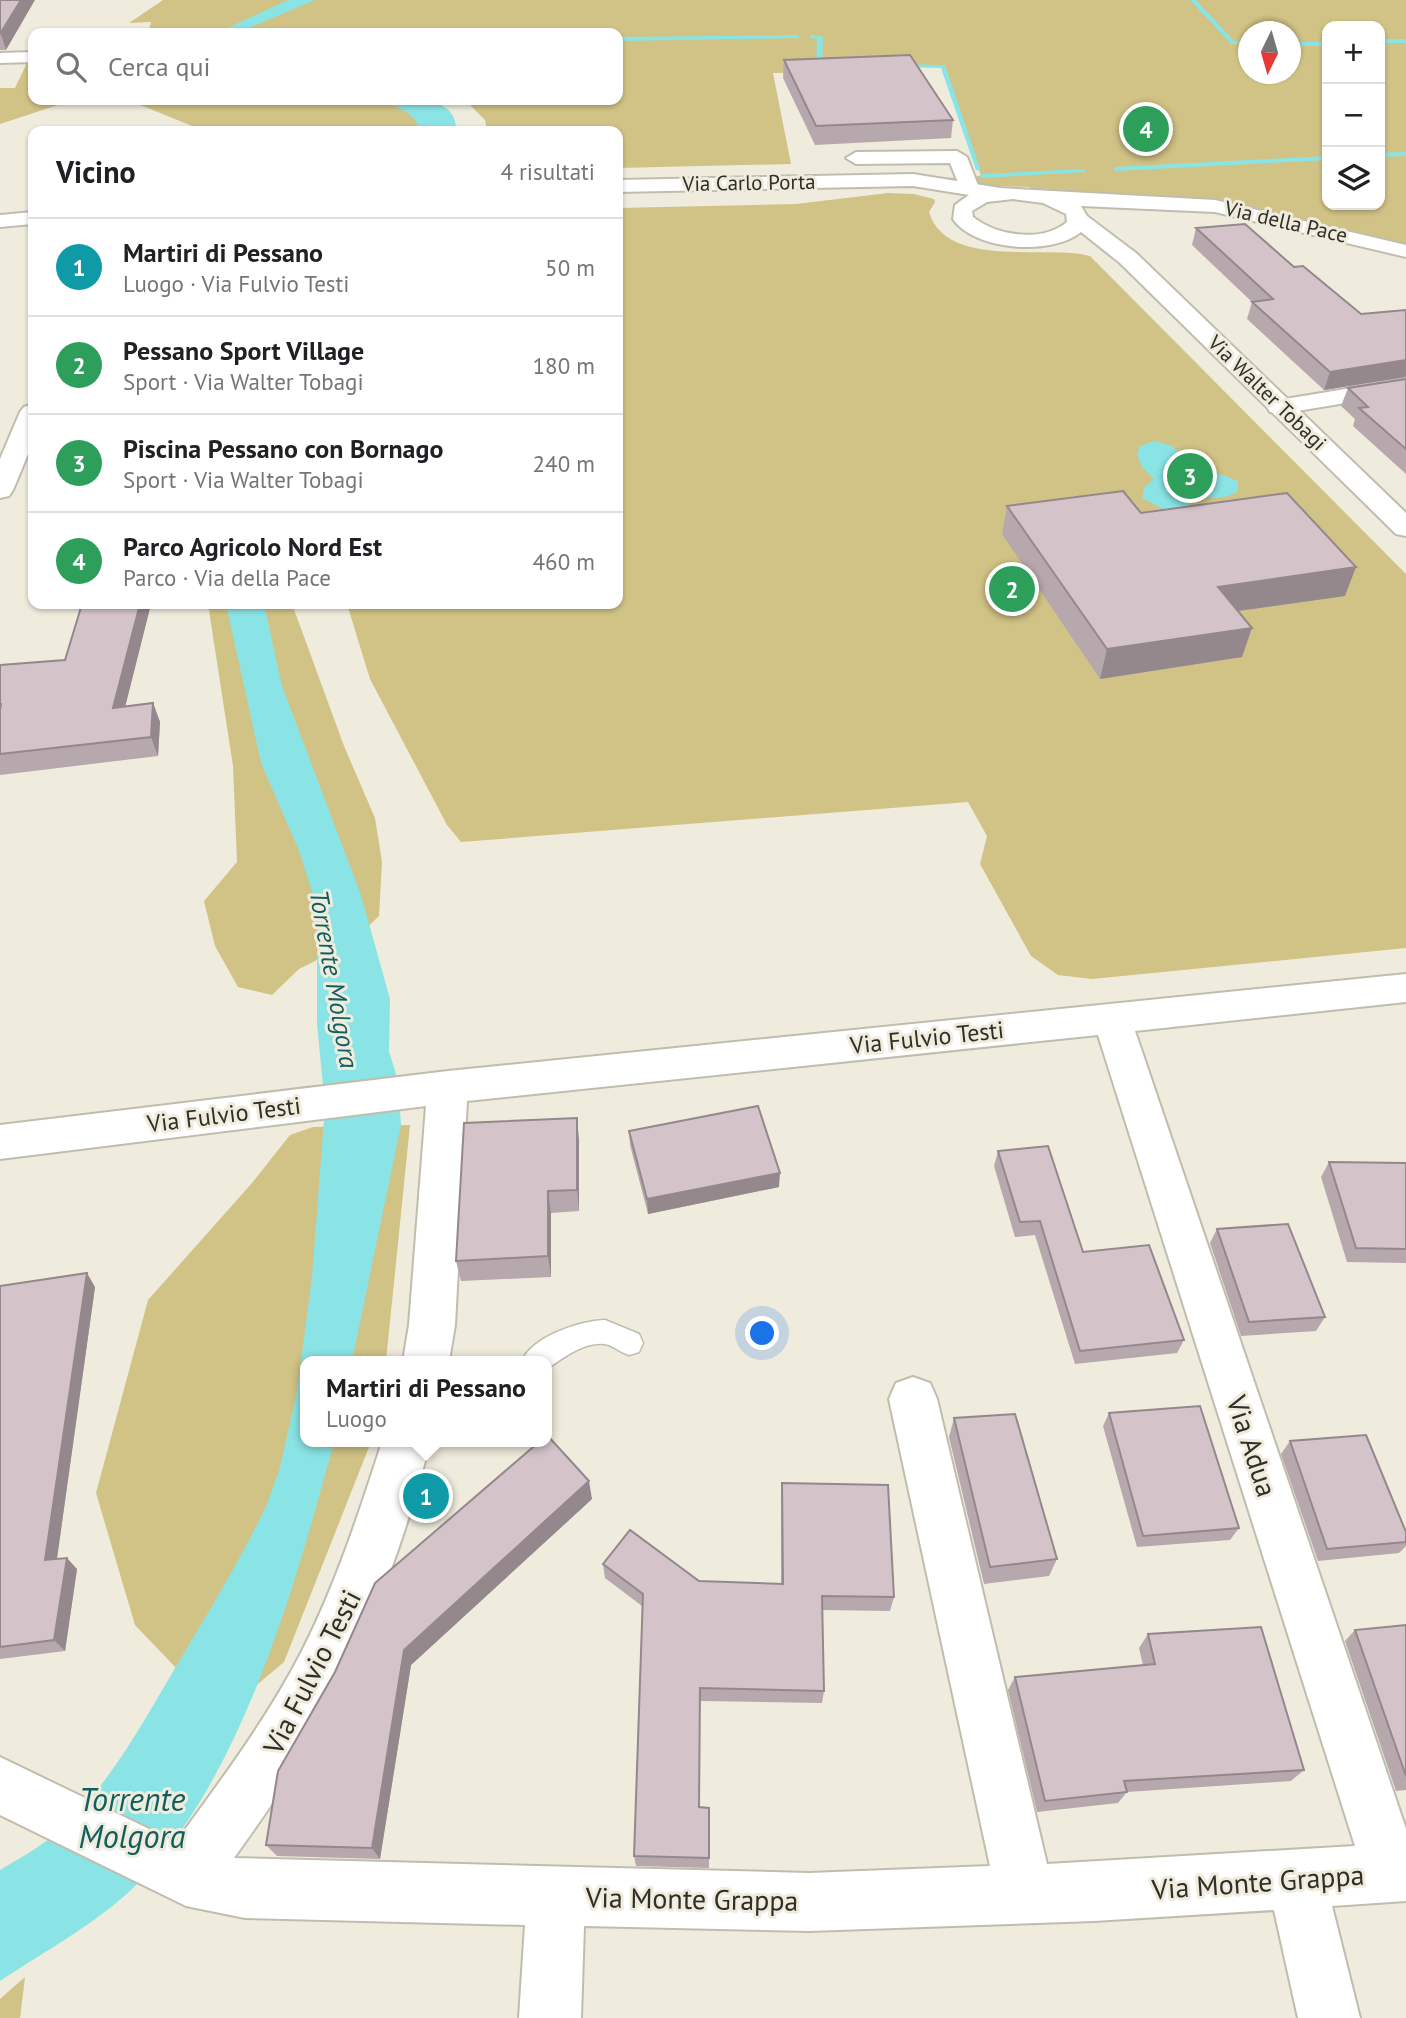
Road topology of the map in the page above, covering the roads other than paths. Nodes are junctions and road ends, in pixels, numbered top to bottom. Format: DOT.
graph roads {
  1 [pos="28,57"];
  2 [pos="0,58"];
  3 [pos="856,158"];
  4 [pos="623,186"];
  5 [pos="969,195"];
  6 [pos="1049,198"];
  7 [pos="1164,202"];
  8 [pos="28,218"];
  9 [pos="1079,219"];
  10 [pos="0,221"];
  11 [pos="1044,239"];
  12 [pos="1406,251"];
  13 [pos="1128,258"];
  14 [pos="1406,386"];
  15 [pos="1279,407"];
  16 [pos="28,424"];
  17 [pos="0,490"];
  18 [pos="1406,527"];
  19 [pos="1406,988"];
  20 [pos="1112,1019"];
  21 [pos="433,1089"];
  22 [pos="0,1142"];
  23 [pos="629,1343"];
  24 [pos="427,1356"];
  25 [pos="545,1356"];
  26 [pos="913,1399"];
  27 [pos="407,1447"];
  28 [pos="17,1793"];
  29 [pos="1399,1872"];
  30 [pos="186,1877"];
  31 [pos="1297,1880"];
  32 [pos="1025,1895"];
  33 [pos="556,1896"];
  34 [pos="550,2018"];
  35 [pos="1329,2018"];
  1 -- 2 [label="street"];
  3 -- 5 [label="street"];
  4 -- 5 [label="street, Via Carlo Porta"];
  5 -- 6 [label="street, Via della Pace"];
  5 -- 11 [label="street, Via Walter Tobagi"];
  6 -- 7 [label="street, Via della Pace"];
  6 -- 9 [label="street, Via Walter Tobagi"];
  7 -- 9 [label="street, Via della Pace"];
  7 -- 12 [label="street, Via della Pace"];
  8 -- 10 [label="street"];
  9 -- 11 [label="street, Via della Pace"];
  9 -- 13 [label="street, Via Walter Tobagi"];
  11 -- 13 [label="street, Via Walter Tobagi"];
  13 -- 15 [label="street, Via Walter Tobagi"];
  14 -- 15 [label="street"];
  15 -- 18 [label="street, Via Walter Tobagi"];
  16 -- 17 [label="street"];
  19 -- 20 [label="street, Via Fulvio Testi"];
  20 -- 21 [label="street, Via Fulvio Testi"];
  20 -- 29 [label="street, Via Adua"];
  21 -- 22 [label="street, Via Fulvio Testi"];
  21 -- 24 [label="street"];
  23 -- 25 [label="lane"];
  26 -- 32 [label="street"];
  27 -- 30 [label="street, Via Fulvio Testi"];
  28 -- 30 [label="street, Via Monte Grappa"];
  29 -- 31 [label="street, Via Monte Grappa"];
  30 -- 33 [label="street, Via Monte Grappa"];
  31 -- 32 [label="street, Via Monte Grappa"];
  31 -- 35 [label="street"];
  32 -- 33 [label="street, Via Monte Grappa"];
  33 -- 34 [label="street"];
}
